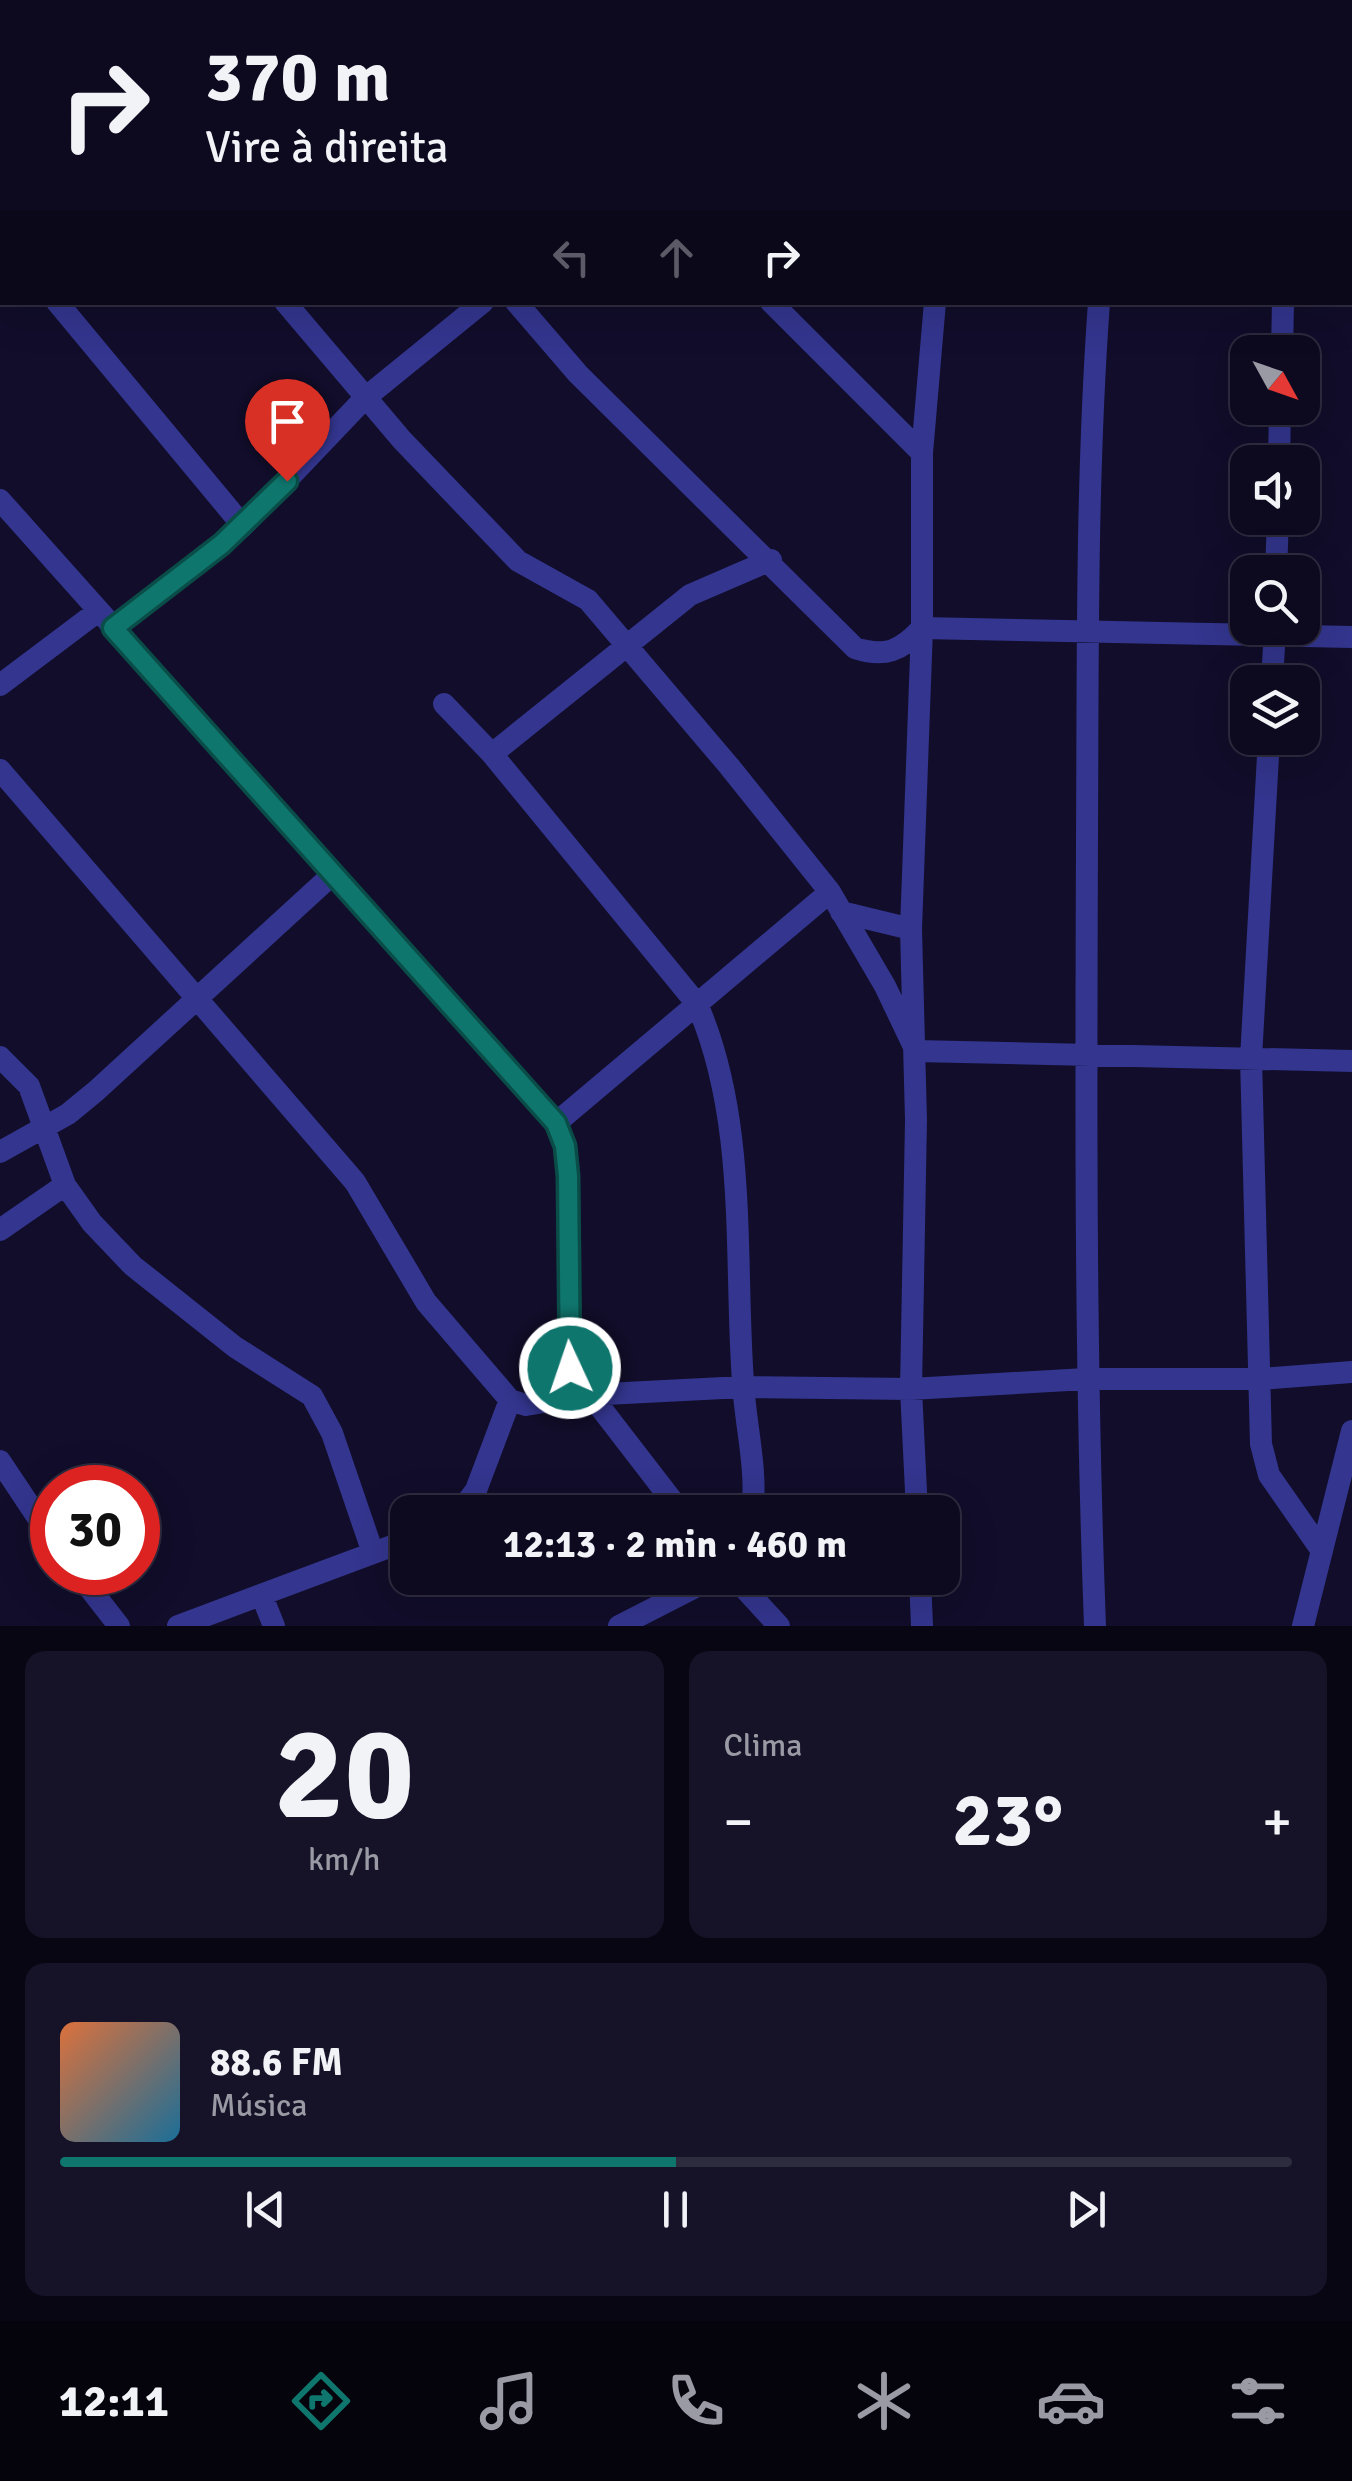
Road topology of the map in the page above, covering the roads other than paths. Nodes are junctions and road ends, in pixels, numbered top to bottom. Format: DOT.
graph roads {
  1 [pos="58,305"];
  2 [pos="288,305"];
  3 [pos="479,305"];
  4 [pos="519,305"];
  5 [pos="774,305"];
  6 [pos="935,305"];
  7 [pos="1100,305"];
  8 [pos="1283,305"];
  9 [pos="1282,335"];
  10 [pos="365,398"];
  11 [pos="922,453"];
  12 [pos="0,500"];
  13 [pos="242,526"];
  14 [pos="770,560"];
  15 [pos="105,620"];
  16 [pos="922,628"];
  17 [pos="1089,630"];
  18 [pos="1230,630"];
  19 [pos="1320,634"];
  20 [pos="1352,637"];
  21 [pos="626,646"];
  22 [pos="0,685"];
  23 [pos="444,704"];
  24 [pos="492,754"];
  25 [pos="1268,755"];
  26 [pos="0,770"];
  27 [pos="333,874"];
  28 [pos="835,902"];
  29 [pos="911,929"];
  30 [pos="198,999"];
  31 [pos="696,1004"];
  32 [pos="916,1051"];
  33 [pos="1086,1053"];
  34 [pos="0,1057"];
  35 [pos="1251,1058"];
  36 [pos="1352,1062"];
  37 [pos="556,1123"];
  38 [pos="46,1128"];
  39 [pos="0,1152"];
  40 [pos="65,1185"];
  41 [pos="0,1230"];
  42 [pos="1352,1372"];
  43 [pos="1086,1379"];
  44 [pos="1258,1379"];
  45 [pos="743,1387"];
  46 [pos="911,1389"];
  47 [pos="586,1395"];
  48 [pos="510,1400"];
  49 [pos="1352,1431"];
  50 [pos="0,1461"];
  51 [pos="472,1495"];
  52 [pos="667,1495"];
  53 [pos="751,1495"];
  54 [pos="916,1495"];
  55 [pos="30,1506"];
  56 [pos="390,1547"];
  57 [pos="1322,1552"];
  58 [pos="373,1553"];
  59 [pos="95,1595"];
  60 [pos="680,1595"];
  61 [pos="751,1595"];
  62 [pos="921,1595"];
  63 [pos="262,1596"];
  64 [pos="120,1626"];
  65 [pos="178,1626"];
  66 [pos="274,1626"];
  67 [pos="619,1626"];
  68 [pos="780,1626"];
  69 [pos="922,1626"];
  70 [pos="1096,1626"];
  71 [pos="1303,1626"];
  1 -- 13 [label="street"];
  2 -- 10 [label="street"];
  3 -- 10 [label="street"];
  4 -- 14 [label="street"];
  5 -- 11 [label="street"];
  6 -- 11 [label="street"];
  7 -- 17 [label="street"];
  8 -- 9 [label="street"];
  10 -- 13 [label="street"];
  10 -- 21 [label="street"];
  11 -- 16 [label="street"];
  12 -- 15 [label="street"];
  13 -- 15 [label="street"];
  14 -- 16 [label="street"];
  14 -- 21 [label="street"];
  15 -- 22 [label="street"];
  15 -- 27 [label="street"];
  16 -- 17 [label="street"];
  16 -- 29 [label="street"];
  17 -- 18 [label="street"];
  17 -- 33 [label="street"];
  19 -- 20 [label="street"];
  21 -- 24 [label="street"];
  21 -- 28 [label="street"];
  23 -- 24 [label="street"];
  24 -- 31 [label="street"];
  25 -- 35 [label="street"];
  26 -- 30 [label="street"];
  27 -- 30 [label="street"];
  27 -- 37 [label="street"];
  28 -- 29 [label="street"];
  28 -- 31 [label="street"];
  28 -- 32 [label="street"];
  29 -- 32 [label="street"];
  30 -- 38 [label="street"];
  30 -- 48 [label="street"];
  31 -- 37 [label="street"];
  31 -- 45 [label="street"];
  32 -- 33 [label="street"];
  32 -- 46 [label="street"];
  33 -- 35 [label="street"];
  33 -- 43 [label="street"];
  34 -- 38 [label="street"];
  35 -- 36 [label="street"];
  35 -- 44 [label="street"];
  37 -- 47 [label="street"];
  38 -- 39 [label="street"];
  38 -- 40 [label="street"];
  40 -- 41 [label="street"];
  40 -- 58 [label="street"];
  42 -- 44 [label="street"];
  43 -- 44 [label="street"];
  43 -- 46 [label="street"];
  43 -- 70 [label="street"];
  44 -- 57 [label="street"];
  45 -- 46 [label="street"];
  45 -- 47 [label="street"];
  45 -- 53 [label="street"];
  46 -- 54 [label="street"];
  47 -- 48 [label="street"];
  47 -- 52 [label="street"];
  48 -- 51 [label="street"];
  49 -- 57 [label="street"];
  50 -- 55 [label="street"];
  56 -- 58 [label="street"];
  57 -- 71 [label="street"];
  58 -- 63 [label="street"];
  59 -- 64 [label="street"];
  60 -- 67 [label="street"];
  61 -- 68 [label="street"];
  62 -- 69 [label="street"];
  63 -- 65 [label="street"];
  63 -- 66 [label="street"];
}
